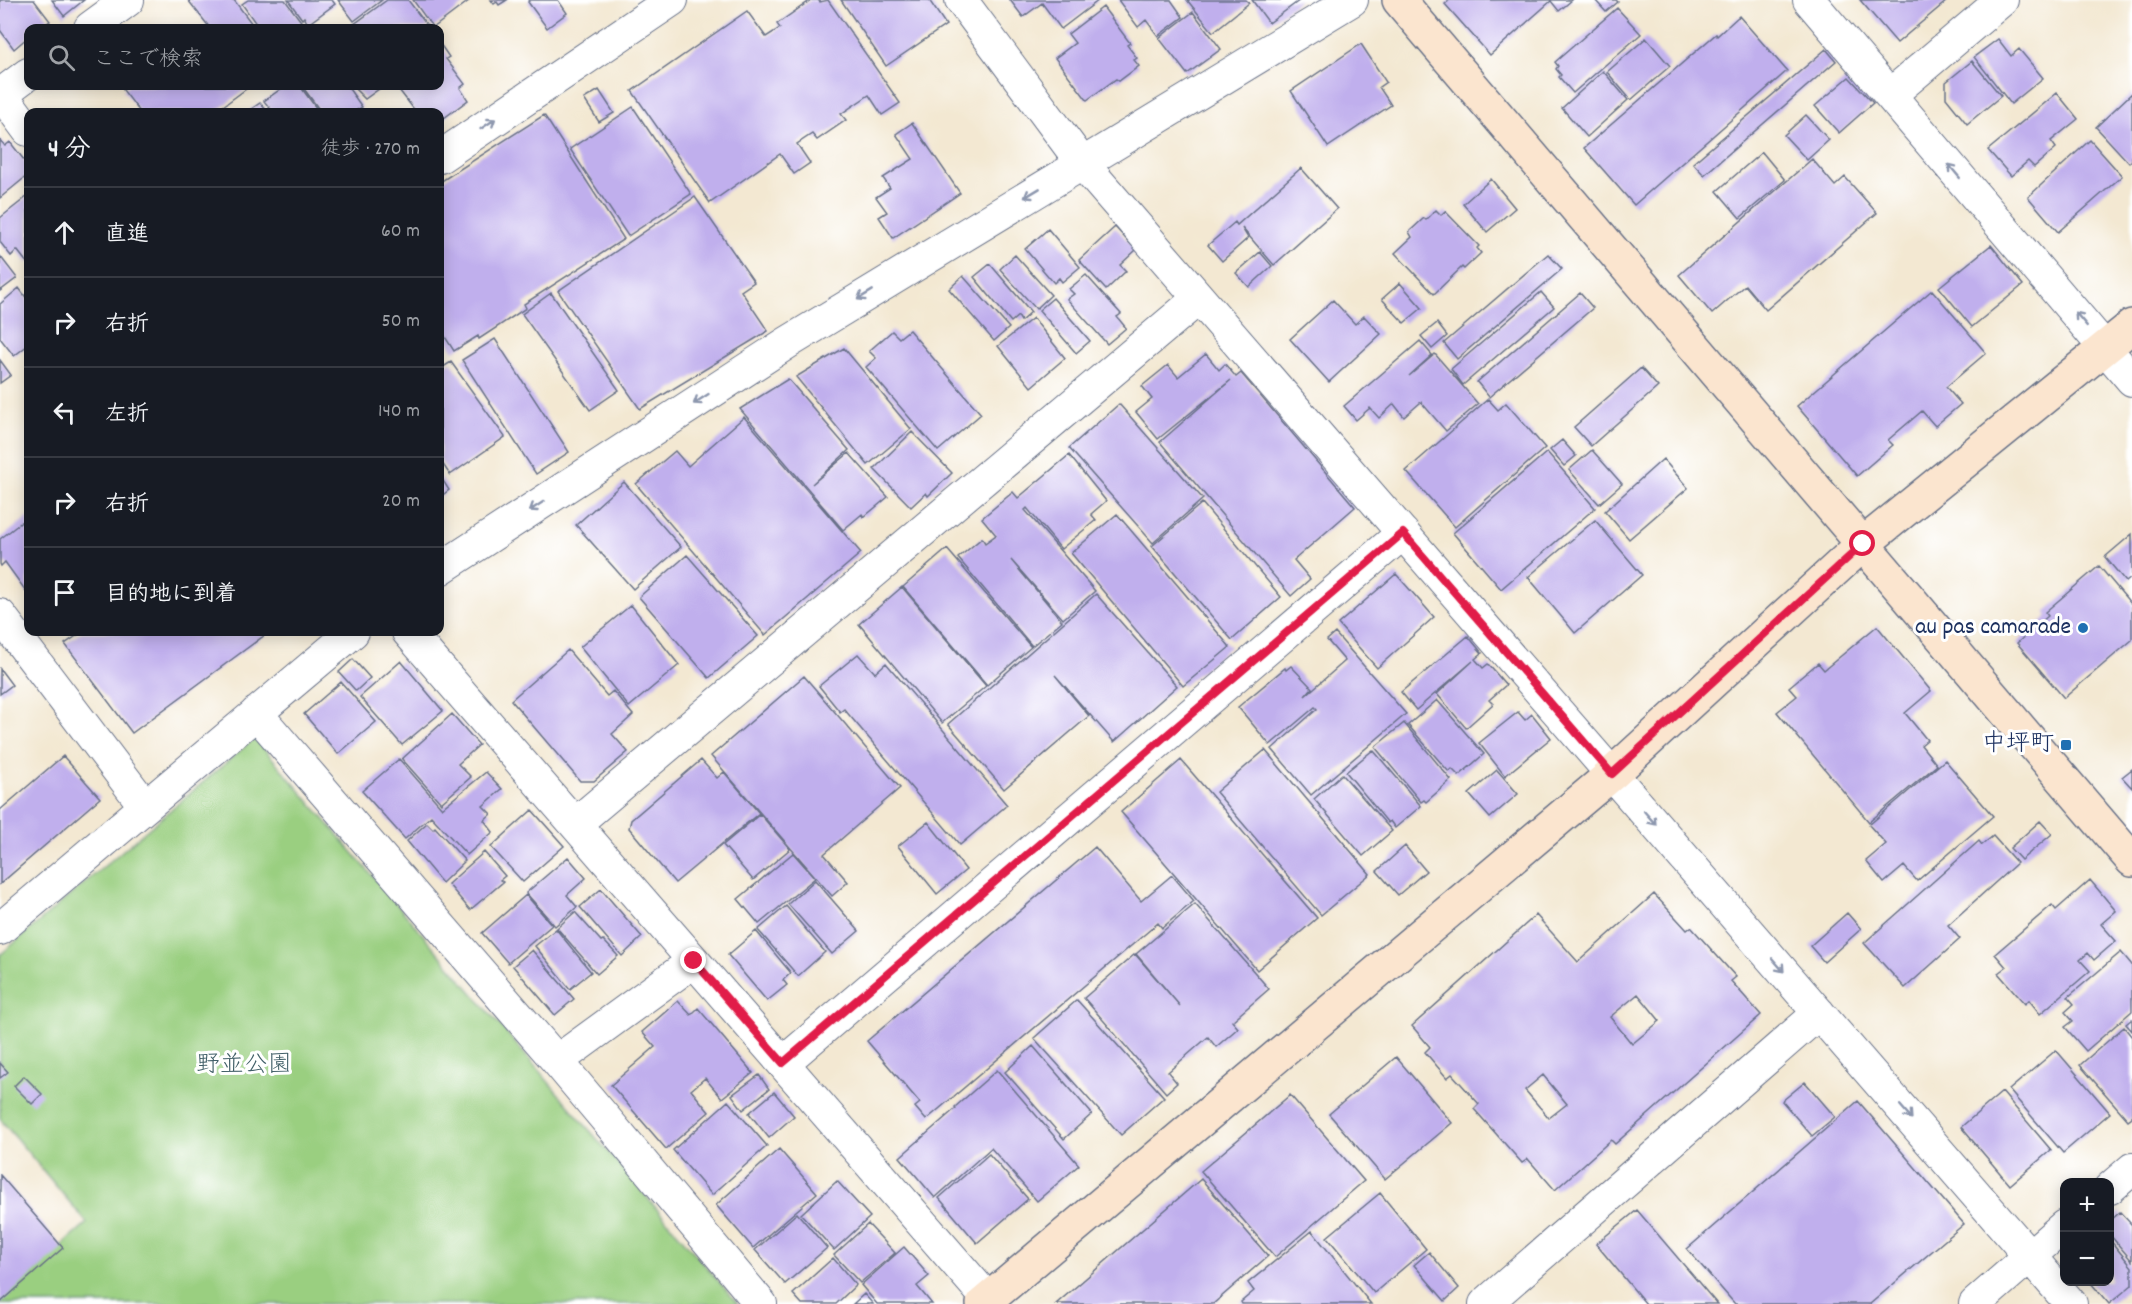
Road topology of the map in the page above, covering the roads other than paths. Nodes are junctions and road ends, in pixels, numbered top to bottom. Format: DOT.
graph roads {
  1 [pos="128,0"];
  2 [pos="672,0"];
  3 [pos="961,0"];
  4 [pos="1352,0"];
  5 [pos="1399,0"];
  6 [pos="1809,0"];
  7 [pos="2002,0"];
  8 [pos="95,24"];
  9 [pos="24,77"];
  10 [pos="1,94"];
  11 [pos="1890,95"];
  12 [pos="24,125"];
  13 [pos="444,154"];
  14 [pos="1082,163"];
  15 [pos="1199,298"];
  16 [pos="2132,326"];
  17 [pos="2106,349"];
  18 [pos="2132,380"];
  19 [pos="1403,533"];
  20 [pos="1863,544"];
  21 [pos="444,566"];
  22 [pos="0,615"];
  23 [pos="348,636"];
  24 [pos="411,636"];
  25 [pos="256,713"];
  26 [pos="1612,774"];
  27 [pos="145,806"];
  28 [pos="575,824"];
  29 [pos="2132,861"];
  30 [pos="0,929"];
  31 [pos="694,961"];
  32 [pos="1819,1013"];
  33 [pos="557,1061"];
  34 [pos="783,1063"];
  35 [pos="2132,1169"];
  36 [pos="2114,1184"];
  37 [pos="2060,1230"];
  38 [pos="2030,1256"];
  39 [pos="988,1303"];
  40 [pos="761,1304"];
  41 [pos="1485,1304"];
  42 [pos="1975,1304"];
  43 [pos="2071,1304"];
  1 -- 8 [label="street"];
  13 -- 2 [label="street, one-way"];
  3 -- 14 [label="street"];
  4 -- 14 [label="street"];
  5 -- 20 [label="street"];
  6 -- 11 [label="street"];
  7 -- 11 [label="street"];
  9 -- 10 [label="street"];
  10 -- 12 [label="street"];
  17 -- 11 [label="street, one-way"];
  14 -- 15 [label="street"];
  14 -- 21 [label="street, one-way"];
  15 -- 19 [label="street"];
  15 -- 28 [label="street"];
  16 -- 17 [label="street"];
  17 -- 18 [label="street"];
  17 -- 20 [label="street"];
  19 -- 26 [label="street"];
  19 -- 34 [label="street"];
  20 -- 26 [label="street"];
  20 -- 29 [label="street"];
  22 -- 27 [label="street"];
  23 -- 25 [label="street"];
  24 -- 28 [label="street"];
  25 -- 27 [label="street"];
  25 -- 33 [label="street"];
  26 -- 32 [label="street, one-way"];
  26 -- 39 [label="street"];
  27 -- 30 [label="street"];
  28 -- 31 [label="street"];
  31 -- 33 [label="street"];
  31 -- 34 [label="street"];
  32 -- 38 [label="street, one-way"];
  32 -- 41 [label="street"];
  33 -- 40 [label="street"];
  34 -- 39 [label="street"];
  35 -- 36 [label="street"];
  37 -- 38 [label="street"];
  38 -- 42 [label="street"];
  38 -- 43 [label="street"];
}
